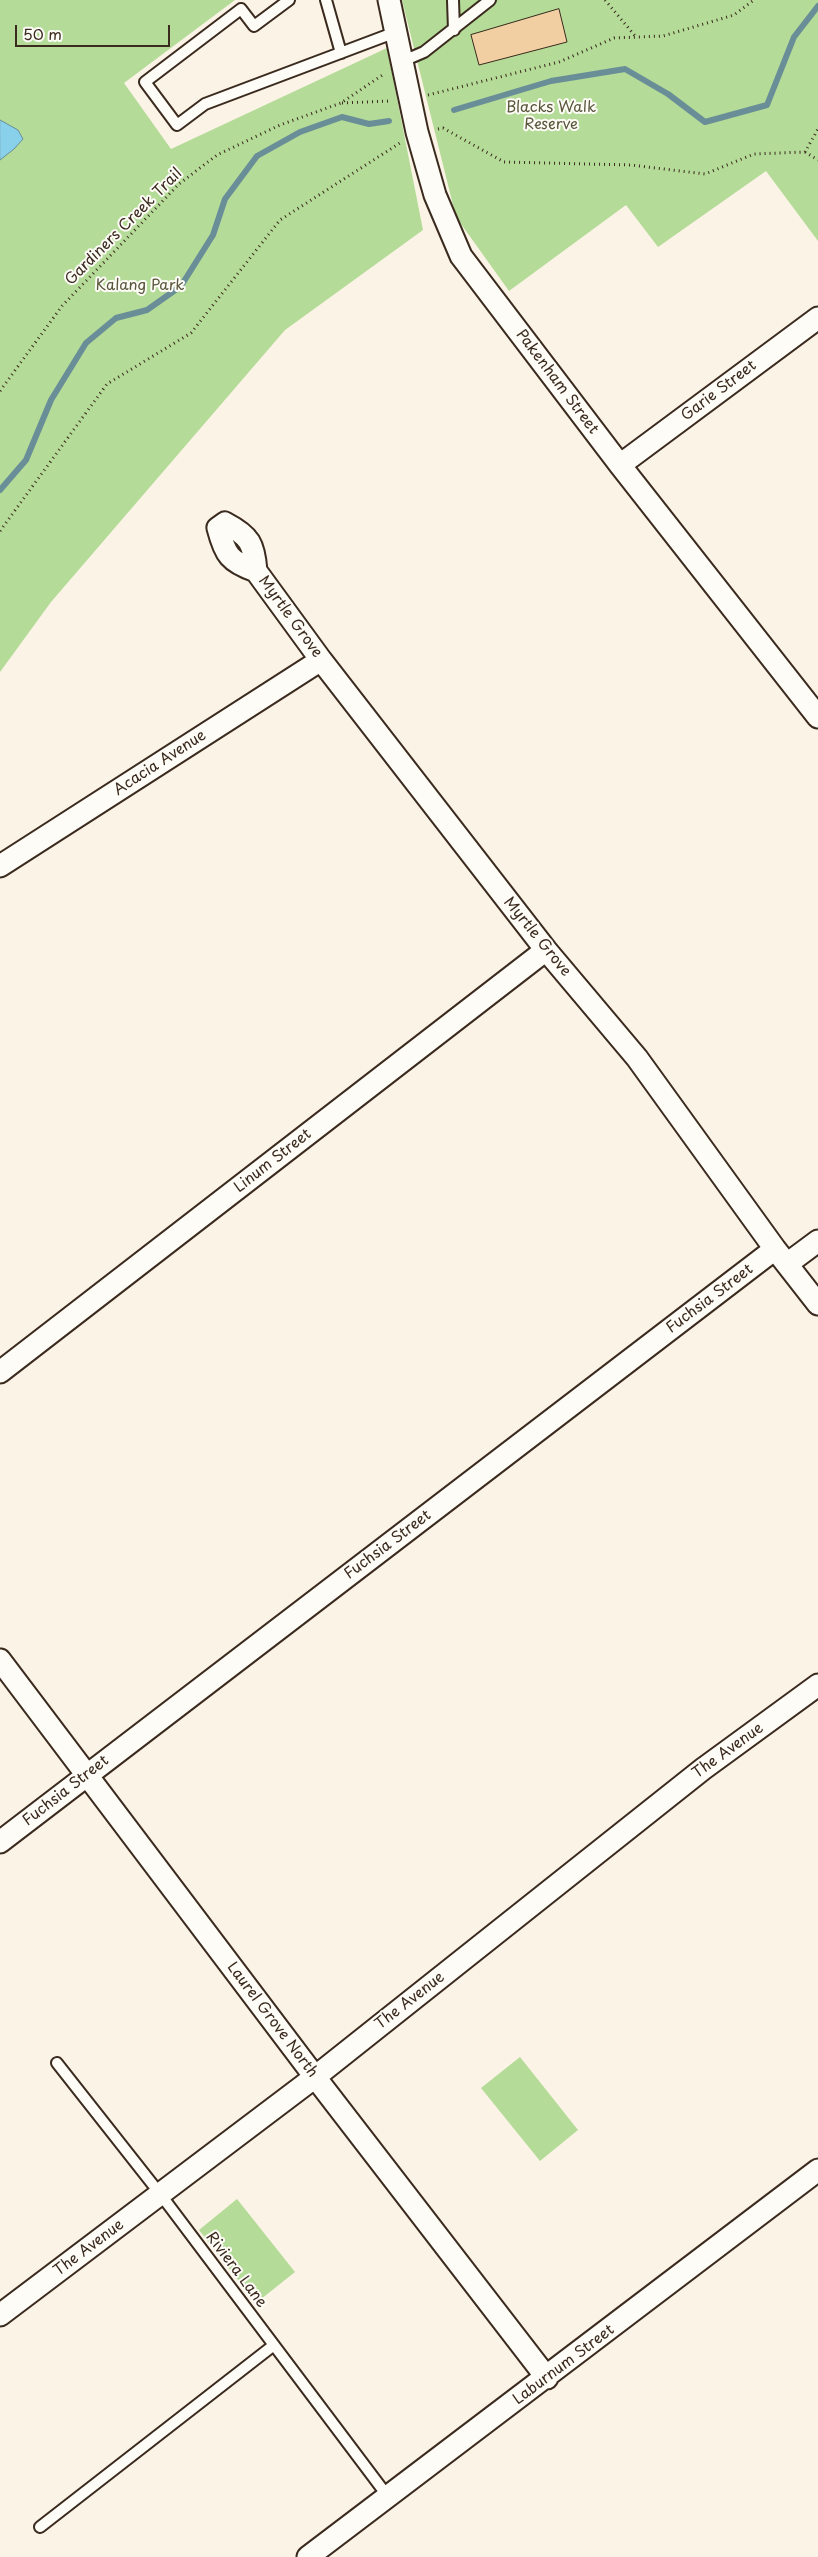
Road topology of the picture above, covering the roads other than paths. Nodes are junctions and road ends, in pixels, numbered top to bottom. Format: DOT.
graph roads {
  1 [pos="289,0"];
  2 [pos="326,0"];
  3 [pos="389,0"];
  4 [pos="453,0"];
  5 [pos="490,0"];
  6 [pos="454,30"];
  7 [pos="396,32"];
  8 [pos="341,53"];
  9 [pos="403,61"];
  10 [pos="818,318"];
  11 [pos="620,464"];
  12 [pos="256,571"];
  13 [pos="321,660"];
  14 [pos="814,704"];
  15 [pos="0,866"];
  16 [pos="546,950"];
  17 [pos="818,1241"];
  18 [pos="781,1256"];
  19 [pos="818,1304"];
  20 [pos="0,1372"];
  21 [pos="0,1660"];
  22 [pos="818,1685"];
  23 [pos="88,1774"];
  24 [pos="0,1842"];
  25 [pos="58,2063"];
  26 [pos="315,2077"];
  27 [pos="818,2170"];
  28 [pos="161,2195"];
  29 [pos="0,2315"];
  30 [pos="274,2345"];
  31 [pos="546,2378"];
  32 [pos="389,2498"];
  33 [pos="40,2527"];
  34 [pos="308,2557"];
  1 -- 8 [label="lane"];
  2 -- 8 [label="lane"];
  3 -- 7 [label="street, Pakenham Street"];
  4 -- 6 [label="lane"];
  5 -- 6 [label="lane"];
  6 -- 9 [label="lane"];
  7 -- 8 [label="lane"];
  7 -- 9 [label="street, Pakenham Street"];
  9 -- 11 [label="street, Pakenham Street"];
  10 -- 11 [label="street, Garie Street"];
  11 -- 14 [label="street, Pakenham Street"];
  12 -- 13 [label="street, Myrtle Grove"];
  13 -- 15 [label="street, Acacia Avenue"];
  13 -- 16 [label="street, Myrtle Grove"];
  16 -- 18 [label="street, Myrtle Grove"];
  16 -- 20 [label="street, Linum Street"];
  17 -- 18 [label="street, Fuchsia Street"];
  18 -- 19 [label="street, Myrtle Grove"];
  18 -- 23 [label="street, Fuchsia Street"];
  21 -- 23 [label="street, Laurel Grove North"];
  22 -- 26 [label="street, The Avenue"];
  23 -- 24 [label="street, Fuchsia Street"];
  23 -- 26 [label="street, Laurel Grove North"];
  25 -- 28 [label="lane, Riviera Lane"];
  26 -- 28 [label="street, The Avenue"];
  26 -- 31 [label="street, Laurel Grove North"];
  27 -- 31 [label="street, Laburnum Street"];
  28 -- 29 [label="street, The Avenue"];
  28 -- 30 [label="lane, Riviera Lane"];
  30 -- 32 [label="lane, Riviera Lane"];
  30 -- 33 [label="lane"];
  31 -- 32 [label="street, Laburnum Street"];
  32 -- 34 [label="street, Laburnum Street"];
}
